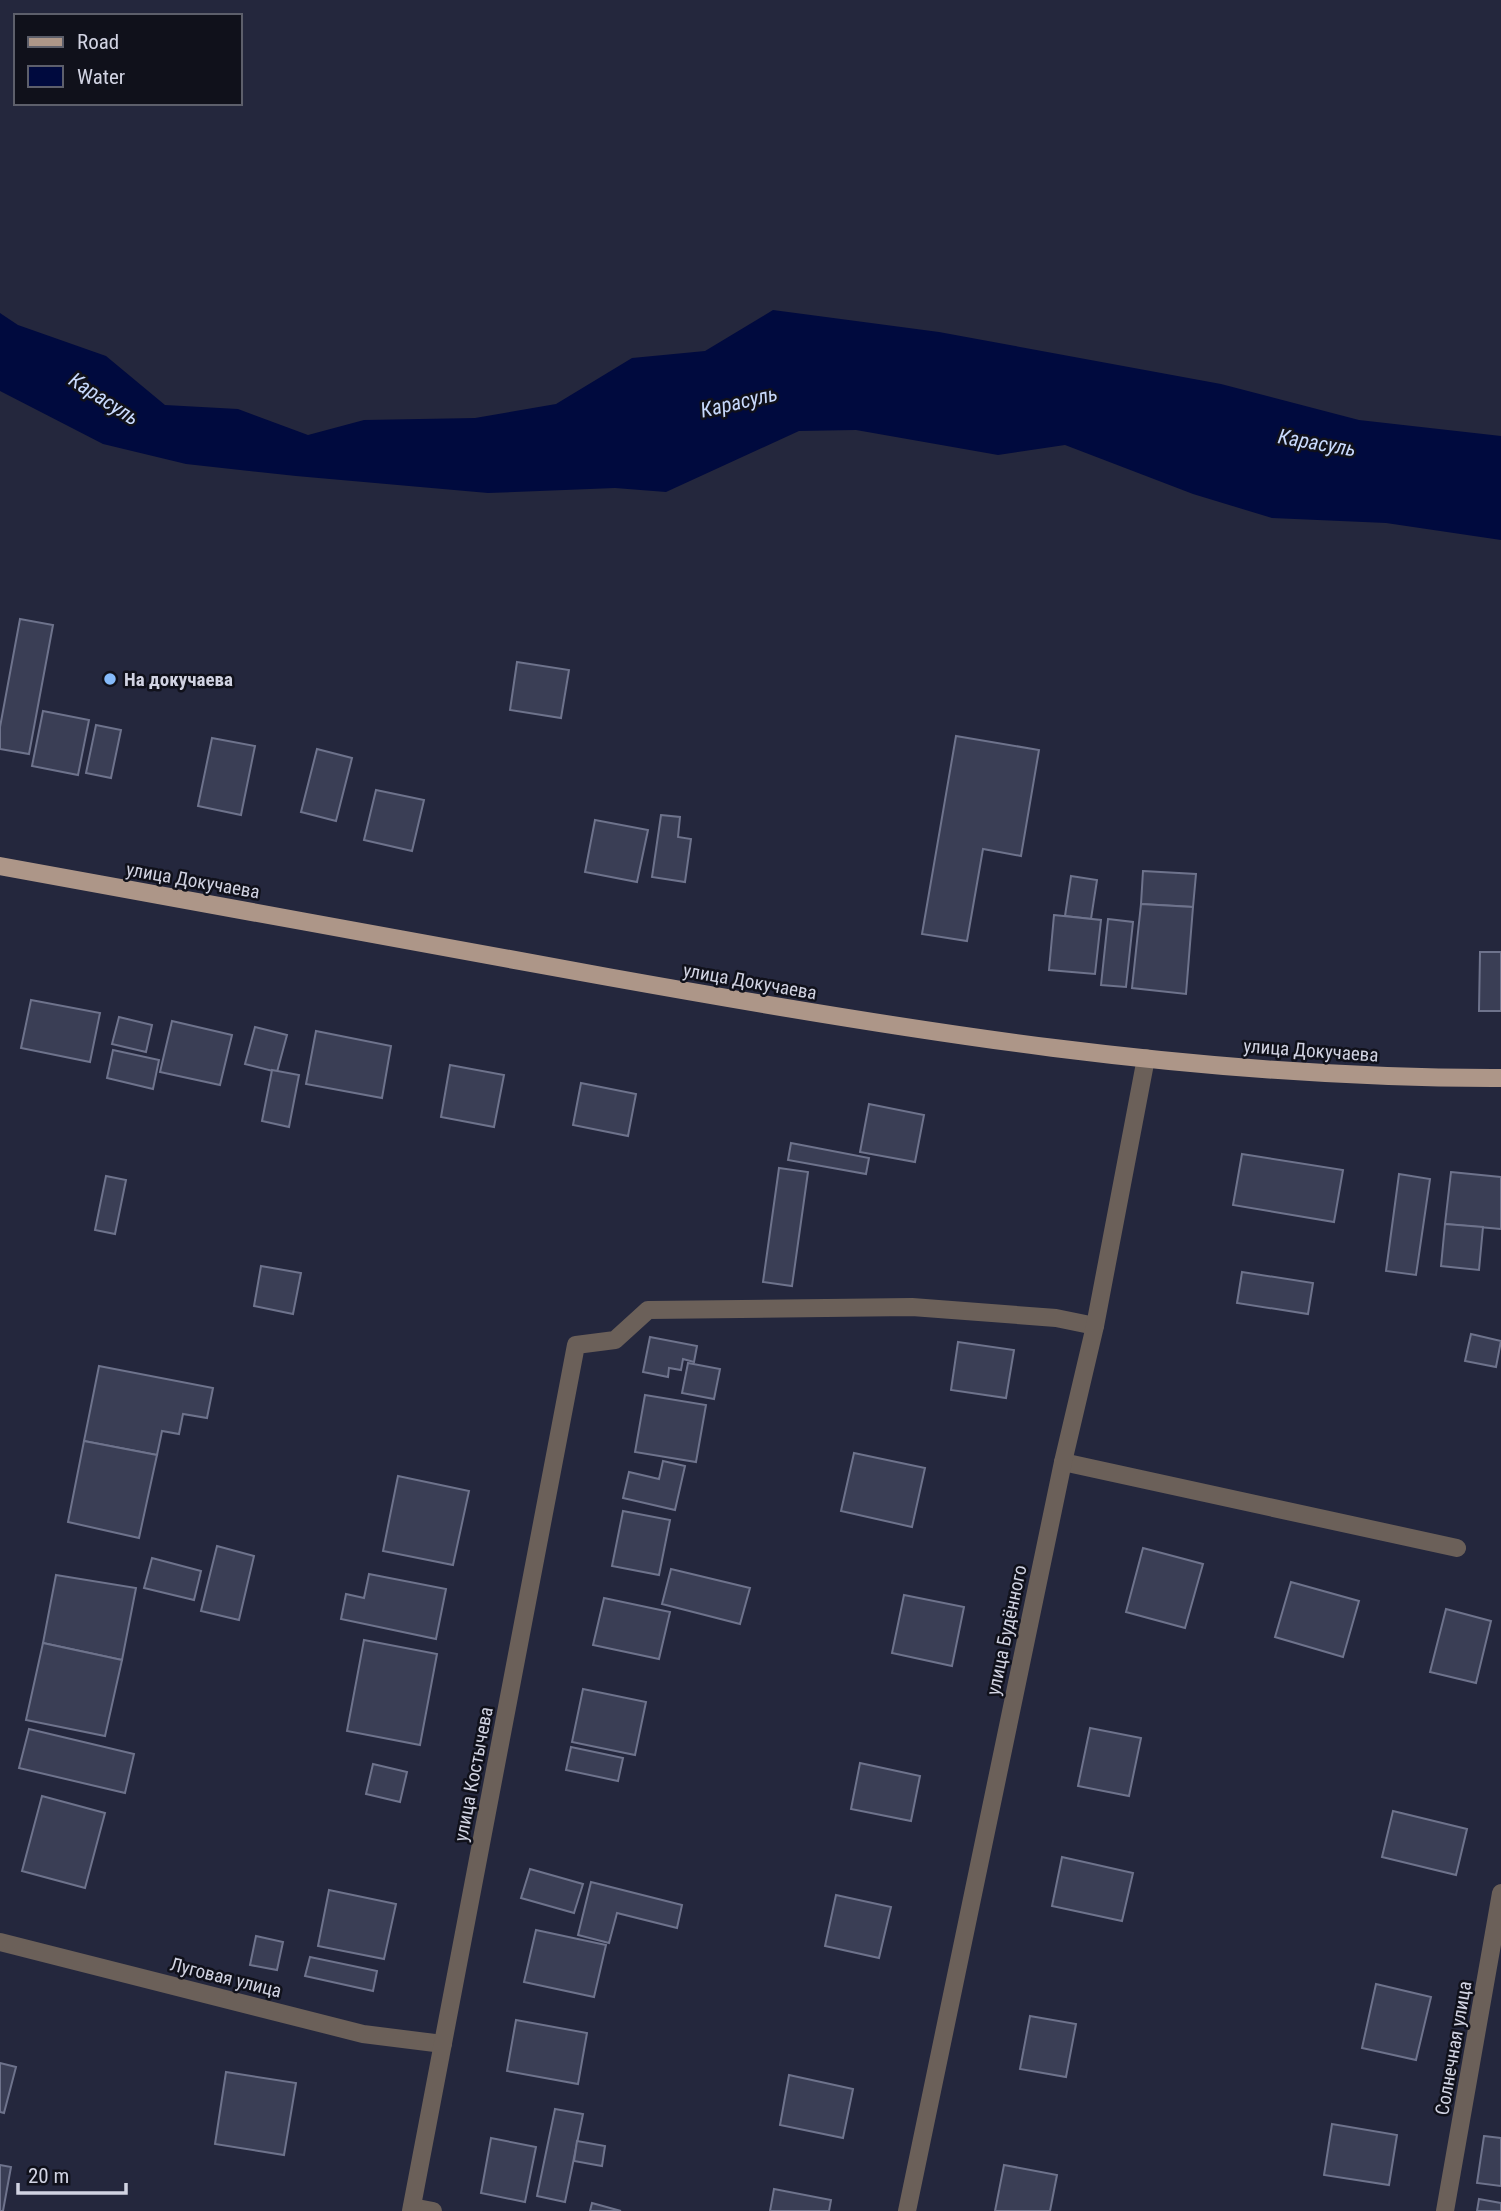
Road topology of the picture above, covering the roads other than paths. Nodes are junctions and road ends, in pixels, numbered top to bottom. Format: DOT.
graph roads {
  1 [pos="0,866"];
  2 [pos="1146,1058"];
  3 [pos="1501,1078"];
  4 [pos="1095,1326"];
  5 [pos="1063,1462"];
  6 [pos="1457,1548"];
  7 [pos="1501,1893"];
  8 [pos="0,1942"];
  9 [pos="443,2044"];
  10 [pos="412,2209"];
  11 [pos="433,2211"];
  12 [pos="907,2211"];
  13 [pos="1445,2211"];
  1 -- 2 [label="main road, улица Докучаева"];
  2 -- 3 [label="main road, улица Докучаева"];
  2 -- 4 [label="street, улица Будённого"];
  4 -- 5 [label="street, улица Будённого"];
  4 -- 9 [label="street, улица Костычева"];
  5 -- 6 [label="street"];
  5 -- 12 [label="street, улица Будённого"];
  7 -- 13 [label="street, Солнечная улица"];
  8 -- 9 [label="street, Луговая улица"];
  9 -- 10 [label="street, улица Костычева"];
  10 -- 11 [label="street"];
}
